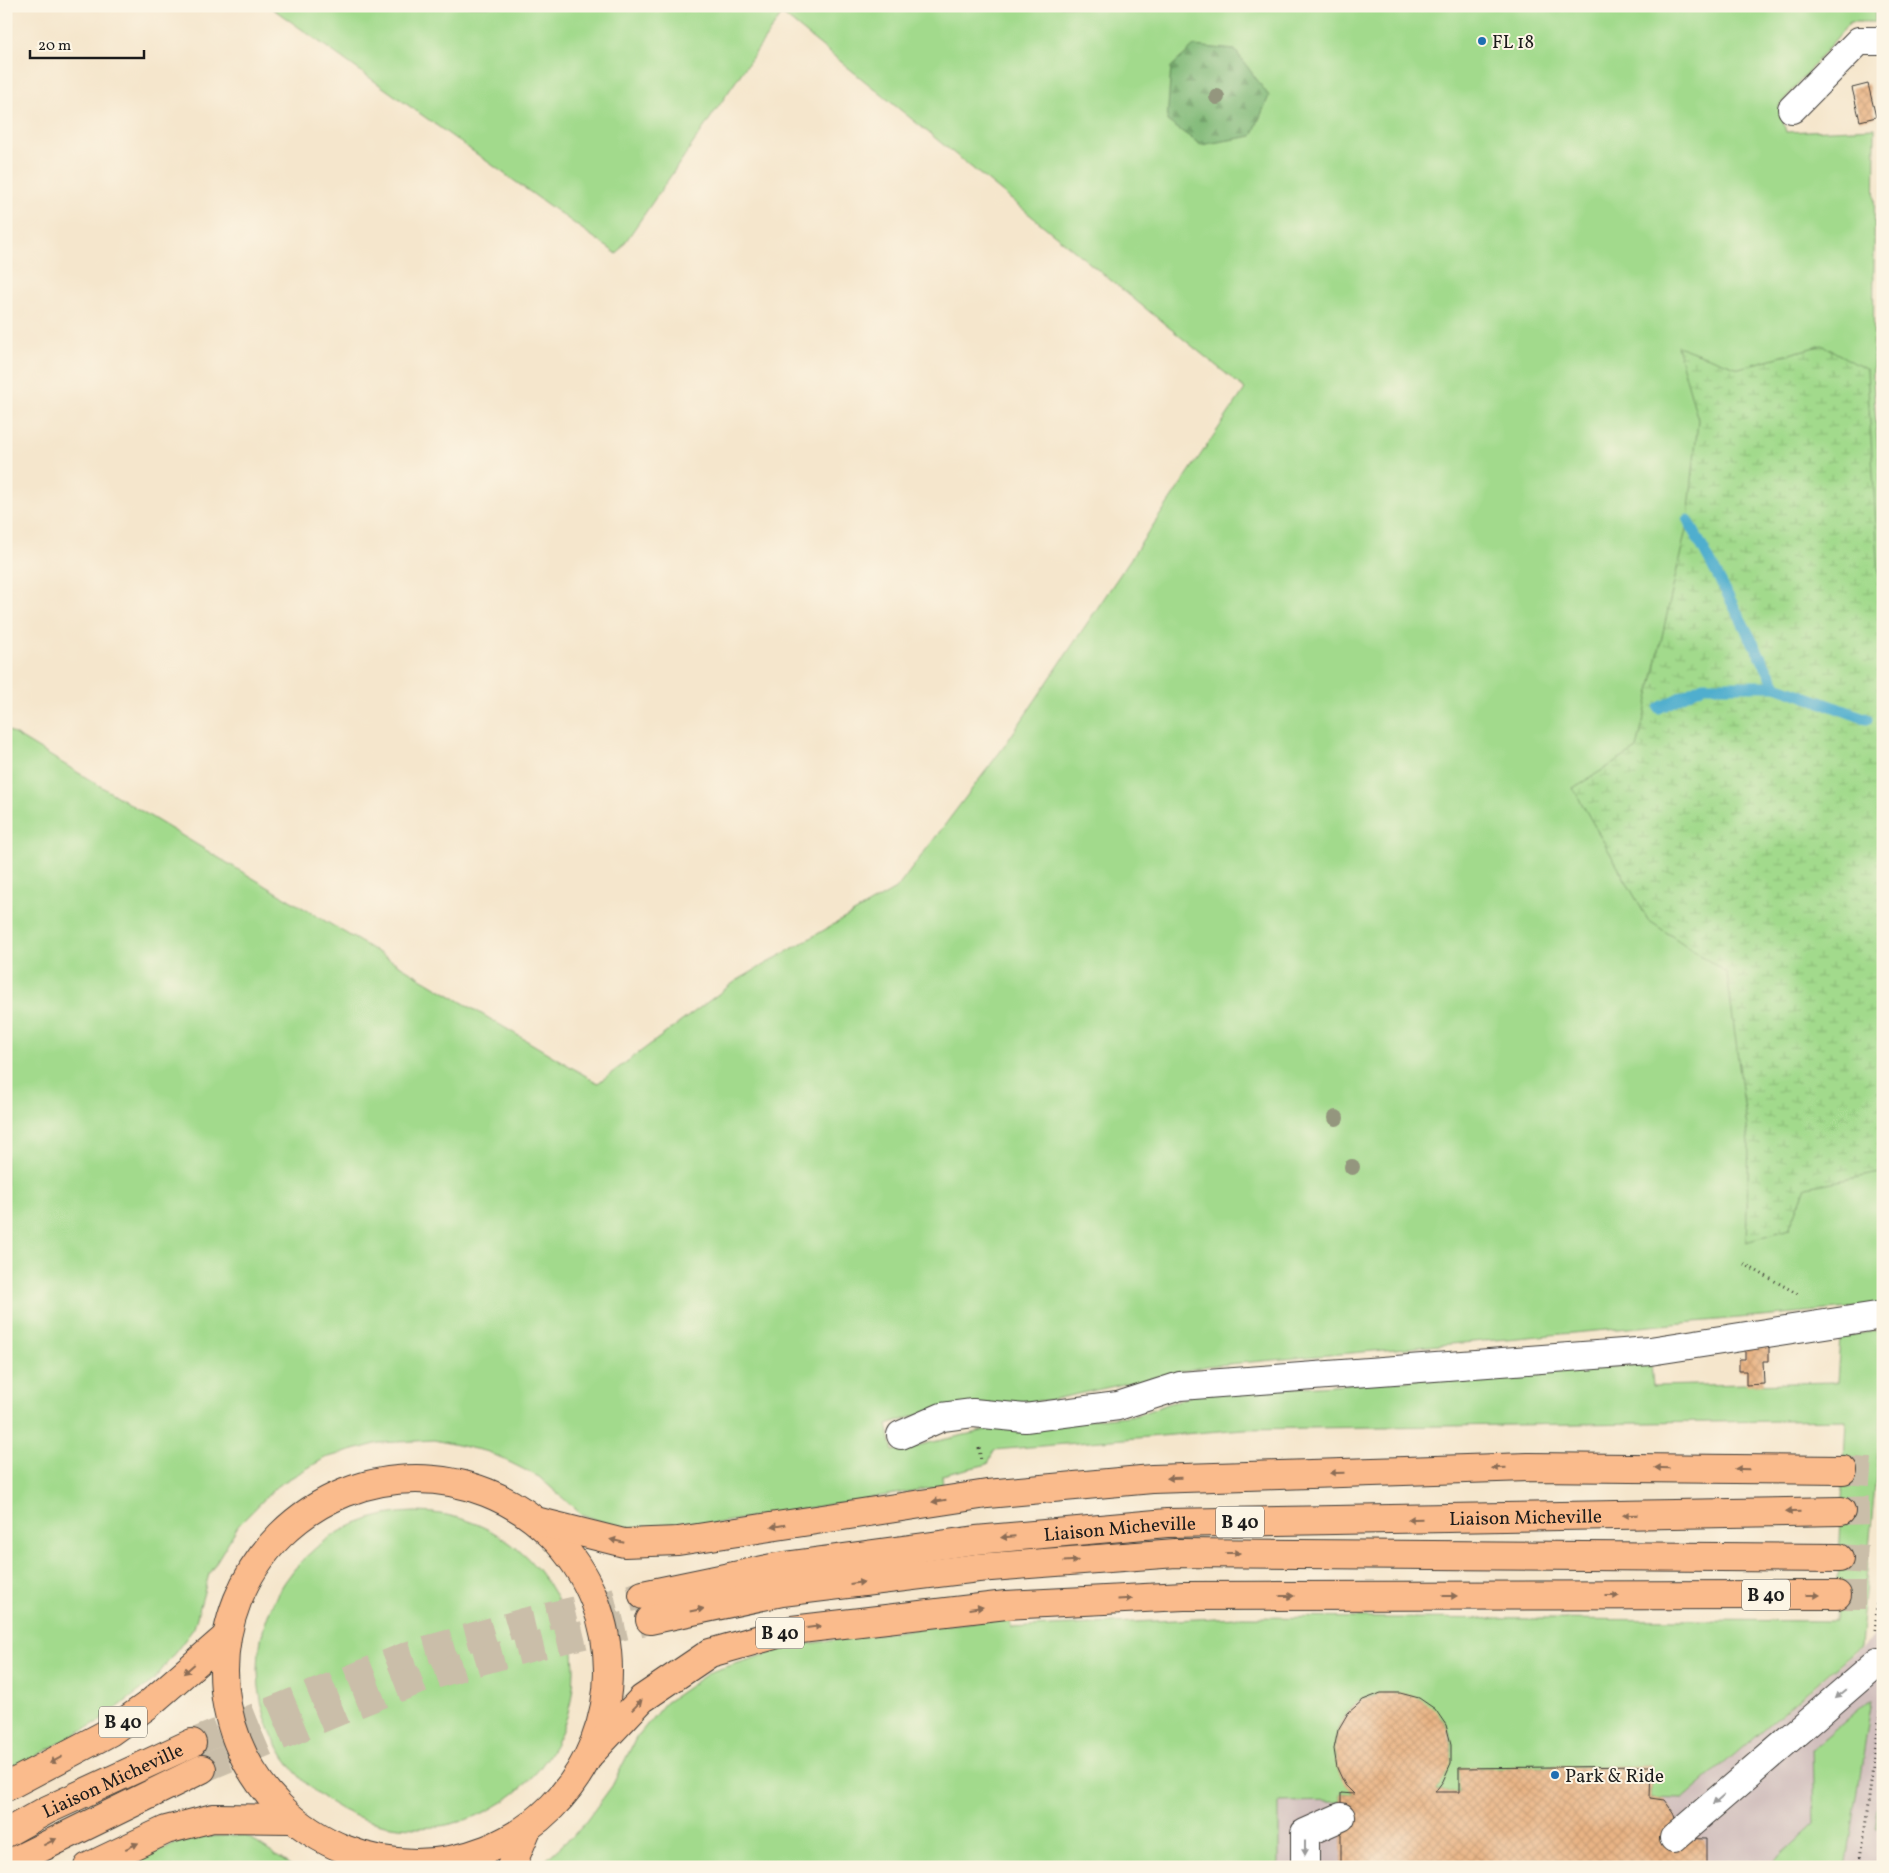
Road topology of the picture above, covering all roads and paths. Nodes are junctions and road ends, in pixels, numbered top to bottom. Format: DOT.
graph roads {
  1 [pos="1883,41"];
  2 [pos="1792,110"];
  3 [pos="1883,324"];
  4 [pos="1883,387"];
  5 [pos="1883,1315"];
  6 [pos="901,1435"];
  7 [pos="1843,1470"];
  8 [pos="1841,1511"];
  9 [pos="540,1522"];
  10 [pos="1883,1539"];
  11 [pos="1839,1558"];
  12 [pos="1837,1595"];
  13 [pos="226,1637"];
  14 [pos="1878,1662"];
  15 [pos="1882,1701"];
  16 [pos="192,1742"];
  17 [pos="591,1752"];
  18 [pos="202,1769"];
  19 [pos="6,1787"];
  20 [pos="1341,1817"];
  21 [pos="292,1819"];
  22 [pos="527,1829"];
  23 [pos="6,1833"];
  24 [pos="1674,1838"];
  25 [pos="366,1861"];
  26 [pos="6,1865"];
  27 [pos="88,1867"];
  28 [pos="511,1867"];
  29 [pos="1305,1867"];
  30 [pos="1860,1867"];
  1 -- 2 [label="lane"];
  3 -- 4 [label="path"];
  5 -- 6 [label="lane"];
  7 -- 9 [label="main road, one-way"];
  8 -- 11 [label="main road, Liaison Micheville / B 40, one-way"];
  9 -- 13 [label="main road"];
  9 -- 17 [label="main road"];
  10 -- 14 [label="path"];
  17 -- 12 [label="main road, B 40, one-way"];
  13 -- 19 [label="main road, B 40, one-way"];
  13 -- 21 [label="main road"];
  14 -- 24 [label="lane, one-way"];
  15 -- 30 [label="path"];
  16 -- 23 [label="main road, Liaison Micheville / B 40"];
  17 -- 22 [label="main road"];
  26 -- 18 [label="main road, Liaison Micheville, one-way"];
  20 -- 29 [label="lane, one-way"];
  21 -- 25 [label="main road"];
  27 -- 21 [label="main road, one-way"];
  22 -- 25 [label="main road"];
  22 -- 28 [label="main road"];
}
